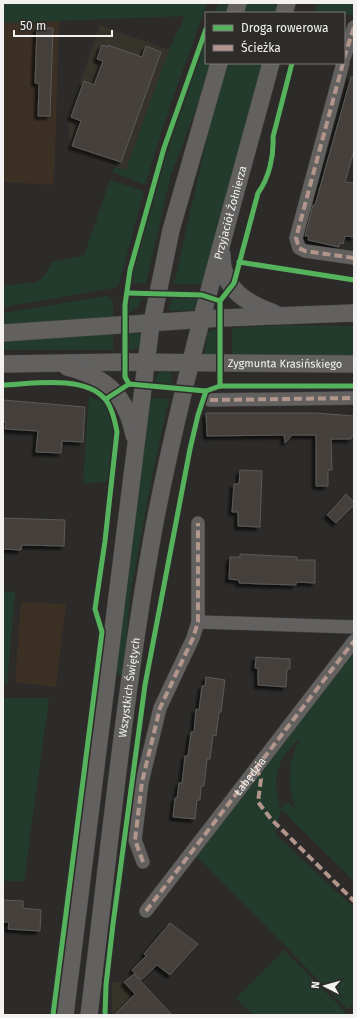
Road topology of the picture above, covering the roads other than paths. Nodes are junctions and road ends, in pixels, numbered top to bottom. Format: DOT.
graph roads {
  1 [pos="354,27"];
  2 [pos="345,55"];
  3 [pos="218,64"];
  4 [pos="271,64"];
  5 [pos="343,64"];
  6 [pos="222,242"];
  7 [pos="354,258"];
  8 [pos="354,313"];
  9 [pos="280,315"];
  10 [pos="202,319"];
  11 [pos="152,322"];
  12 [pos="3,333"];
  13 [pos="47,362"];
  14 [pos="147,362"];
  15 [pos="190,363"];
  16 [pos="3,364"];
  17 [pos="354,364"];
  18 [pos="354,398"];
  19 [pos="210,400"];
  20 [pos="134,460"];
  21 [pos="198,523"];
  22 [pos="198,622"];
  23 [pos="354,627"];
  24 [pos="354,641"];
  25 [pos="143,862"];
  26 [pos="146,911"];
  27 [pos="65,1015"];
  28 [pos="89,1015"];
  1 -- 2 [label="street"];
  3 -- 11 [label="street"];
  4 -- 6 [label="street, Przyjaciół Żołnierza"];
  5 -- 7 [label="street"];
  6 -- 9 [label="street"];
  6 -- 10 [label="street, Przyjaciół Żołnierza"];
  8 -- 9 [label="street"];
  9 -- 10 [label="street"];
  10 -- 11 [label="street"];
  10 -- 15 [label="street, Przyjaciół Żołnierza"];
  11 -- 12 [label="street"];
  11 -- 14 [label="street"];
  13 -- 14 [label="street, Zygmunta Krasińskiego"];
  13 -- 16 [label="street, Zygmunta Krasińskiego"];
  13 -- 20 [label="street, Zygmunta Krasińskiego"];
  14 -- 15 [label="street, Zygmunta Krasińskiego"];
  14 -- 20 [label="street"];
  15 -- 17 [label="street, Zygmunta Krasińskiego"];
  15 -- 28 [label="street, Wszystkich Świętych"];
  18 -- 19 [label="street"];
  20 -- 27 [label="street"];
  21 -- 22 [label="street"];
  22 -- 23 [label="street"];
  22 -- 25 [label="street"];
  24 -- 26 [label="street, Łabędzia"];
}
